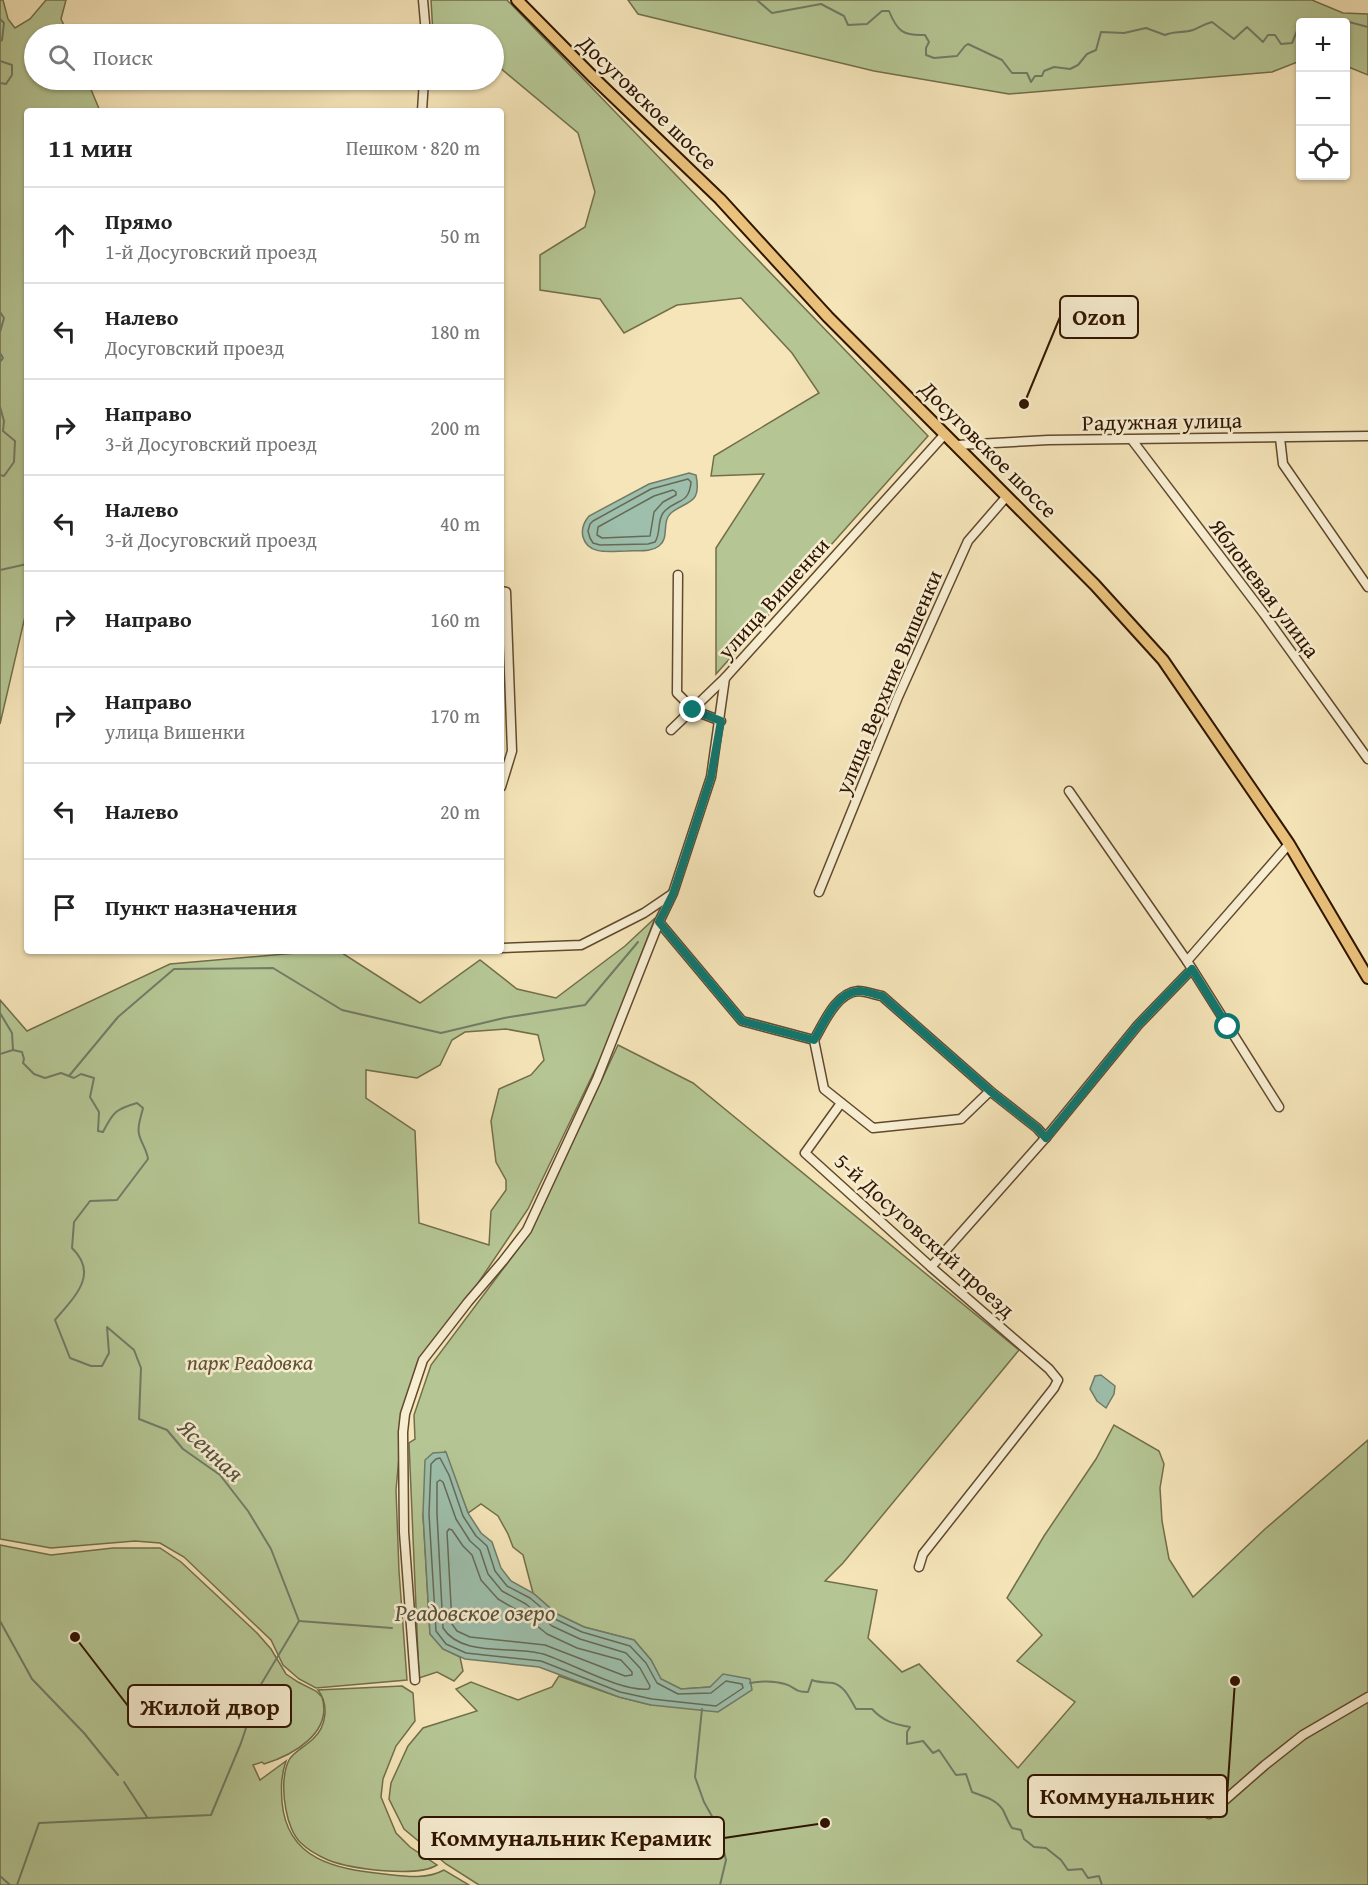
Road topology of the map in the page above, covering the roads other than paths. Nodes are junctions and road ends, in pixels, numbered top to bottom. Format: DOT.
graph roads {
  1 [pos="423,0"];
  2 [pos="517,0"];
  3 [pos="425,24"];
  4 [pos="423,90"];
  5 [pos="422,108"];
  6 [pos="945,434"];
  7 [pos="1368,436"];
  8 [pos="1280,438"];
  9 [pos="1132,440"];
  10 [pos="957,445"];
  11 [pos="1006,496"];
  12 [pos="678,575"];
  13 [pos="1368,587"];
  14 [pos="504,592"];
  15 [pos="726,677"];
  16 [pos="693,710"];
  17 [pos="721,721"];
  18 [pos="670,730"];
  19 [pos="1368,759"];
  20 [pos="504,777"];
  21 [pos="1069,791"];
  22 [pos="1289,844"];
  23 [pos="819,892"];
  24 [pos="673,894"];
  25 [pos="659,922"];
  26 [pos="504,948"];
  27 [pos="1189,965"];
  28 [pos="1368,978"];
  29 [pos="814,1040"];
  30 [pos="990,1091"];
  31 [pos="841,1103"];
  32 [pos="1279,1107"];
  33 [pos="1046,1138"];
  34 [pos="931,1267"];
  35 [pos="919,1568"];
  36 [pos="415,1680"];
  37 [pos="1368,1698"];
  38 [pos="1209,1814"];
  1 -- 3 [label="street"];
  2 -- 6 [label="main road, Досуговское шоссе"];
  4 -- 5 [label="street"];
  6 -- 10 [label="main road, Досуговское шоссе"];
  6 -- 15 [label="street, улица Вишенки"];
  7 -- 8 [label="street, Радужная улица"];
  8 -- 9 [label="street, Радужная улица"];
  8 -- 13 [label="street"];
  9 -- 10 [label="street, Радужная улица"];
  9 -- 19 [label="street, Яблоневая улица"];
  10 -- 11 [label="main road, Досуговское шоссе"];
  11 -- 22 [label="main road, Досуговское шоссе"];
  11 -- 23 [label="street, улица Верхние Вишенки"];
  12 -- 16 [label="street"];
  14 -- 20 [label="street"];
  15 -- 16 [label="street"];
  15 -- 17 [label="street, улица Вишенки"];
  16 -- 17 [label="street"];
  16 -- 18 [label="street"];
  17 -- 24 [label="street, улица Вишенки"];
  21 -- 27 [label="street"];
  22 -- 27 [label="street"];
  22 -- 28 [label="main road, Досуговское шоссе"];
  24 -- 25 [label="street, улица Вишенки"];
  24 -- 26 [label="street"];
  25 -- 29 [label="street"];
  25 -- 36 [label="street, улица Вишенки"];
  27 -- 32 [label="street"];
  27 -- 33 [label="street"];
  29 -- 30 [label="street"];
  29 -- 31 [label="street"];
  30 -- 31 [label="street"];
  30 -- 33 [label="street"];
  31 -- 34 [label="street, 5-й Досуговский проезд"];
  33 -- 34 [label="street"];
  34 -- 35 [label="street, 5-й Досуговский проезд"];
  37 -- 38 [label="street"];
}
